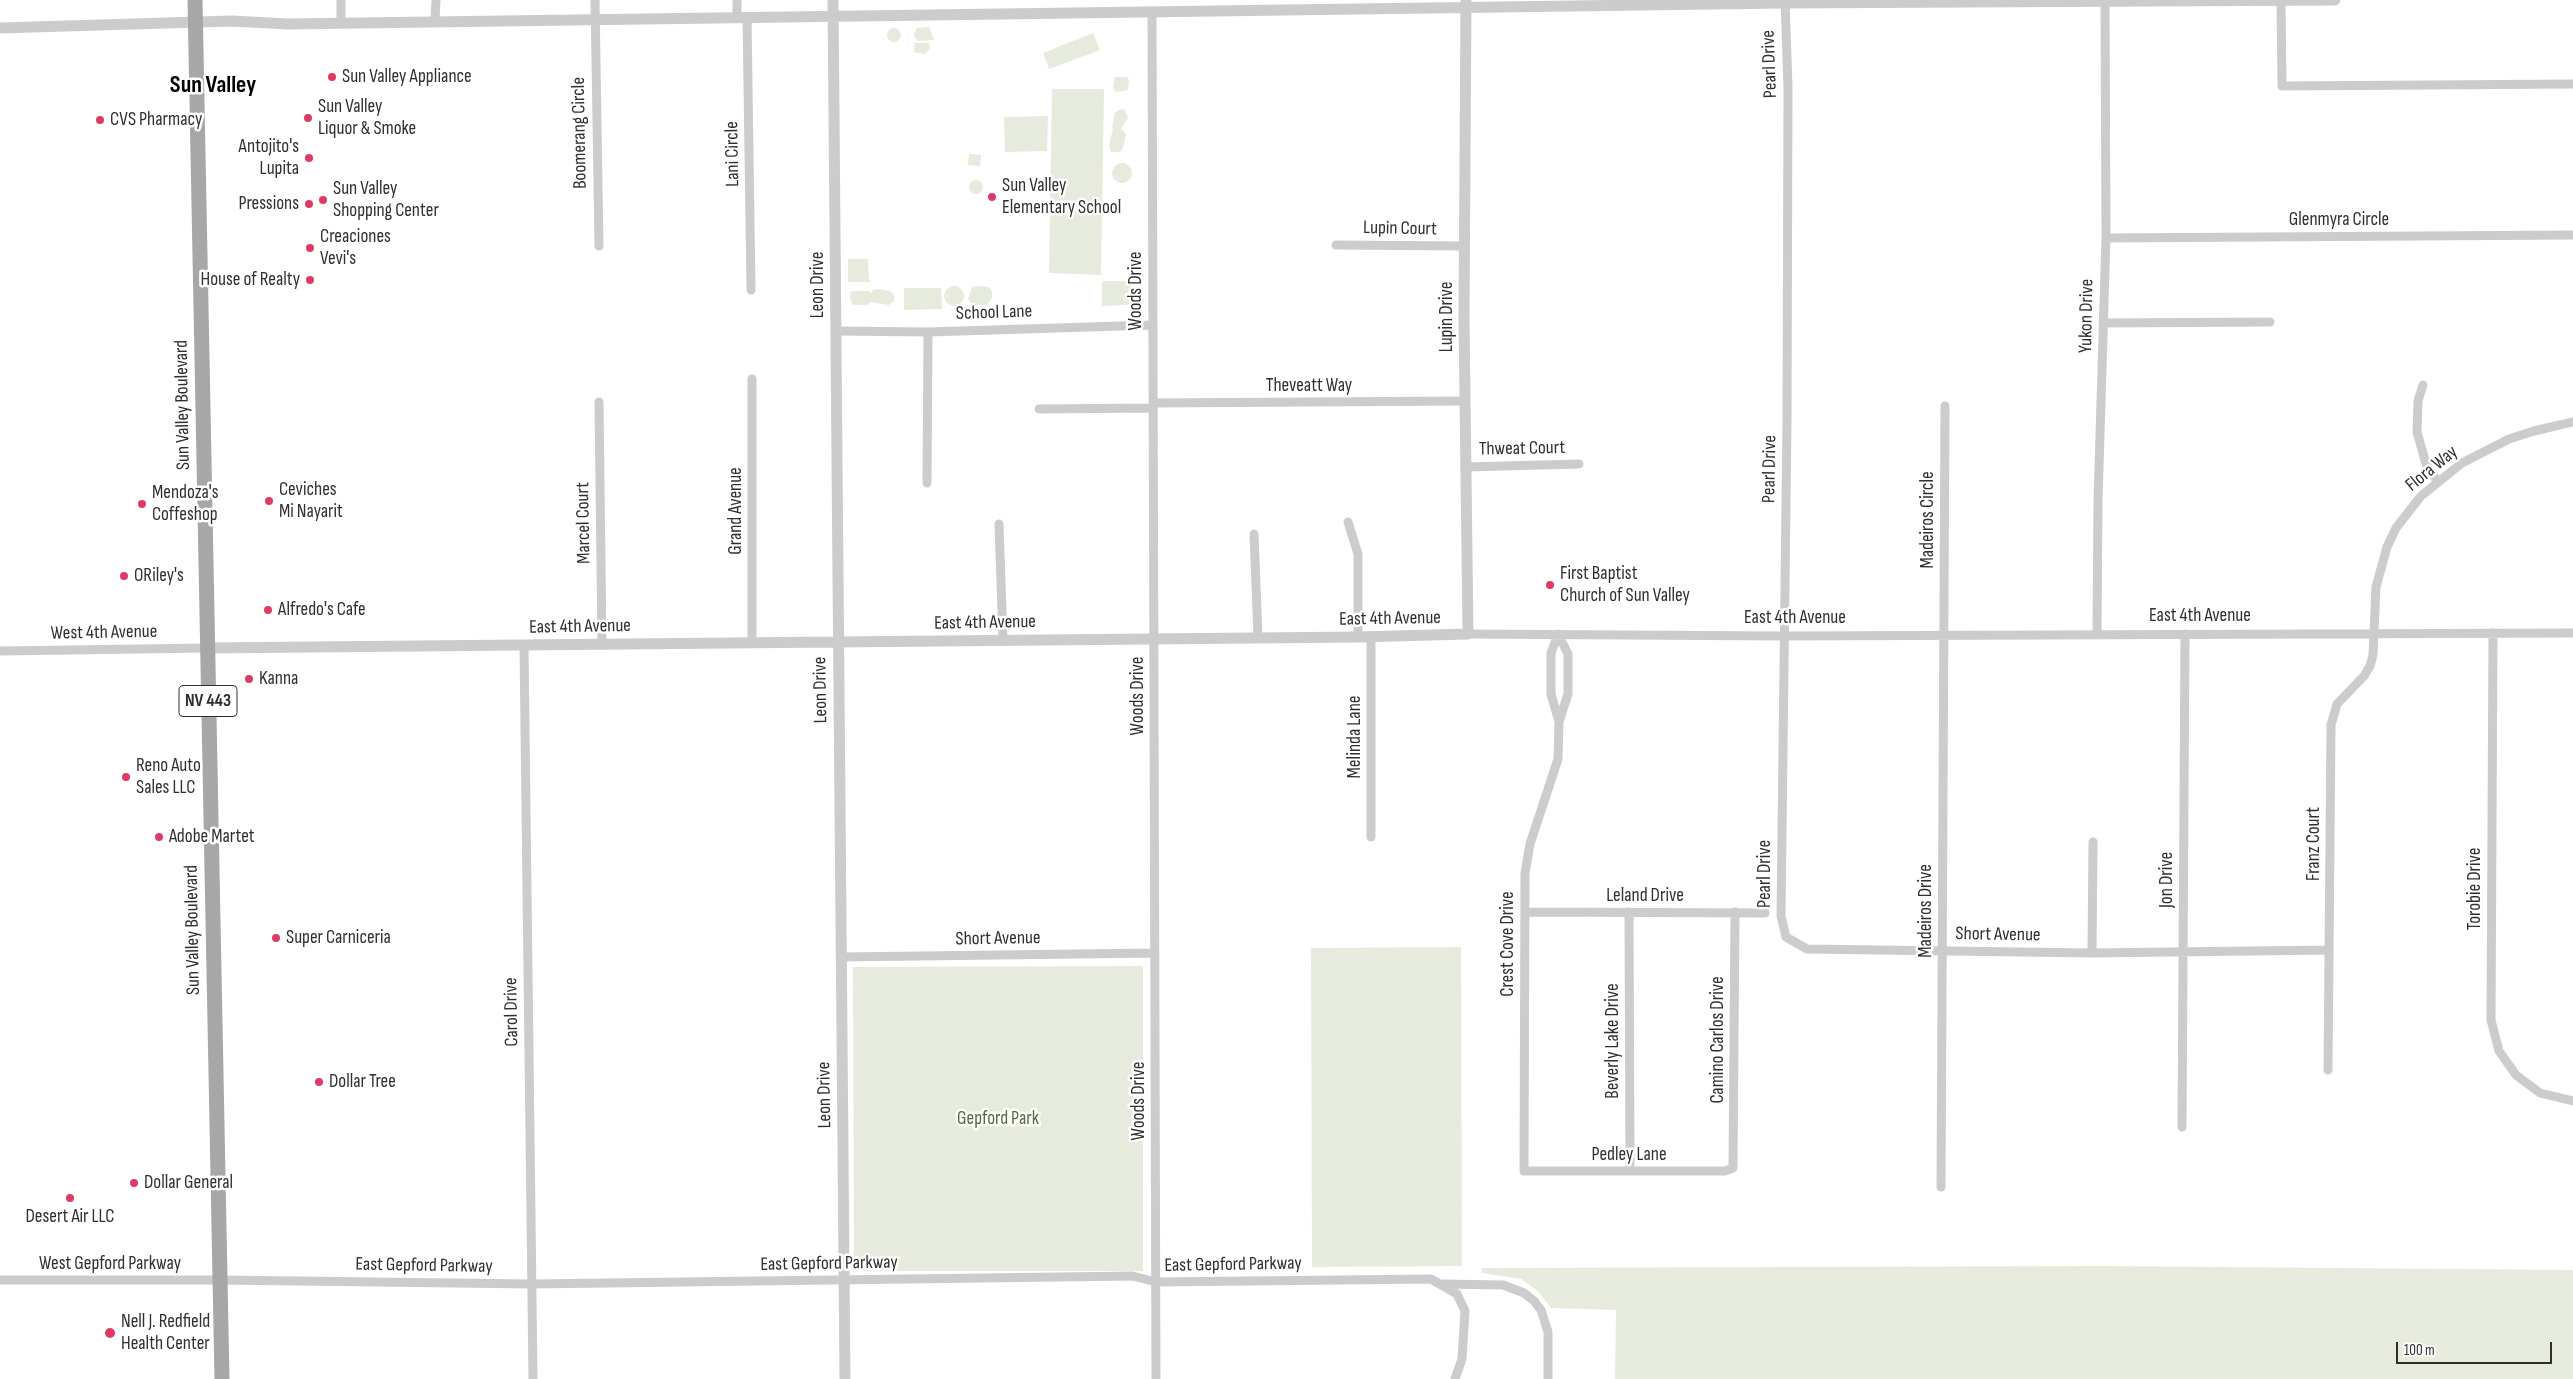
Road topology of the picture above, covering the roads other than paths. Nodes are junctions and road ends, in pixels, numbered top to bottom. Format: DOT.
graph roads {
  1 [pos="195,0"];
  2 [pos="340,0"];
  3 [pos="436,0"];
  4 [pos="595,0"];
  5 [pos="737,0"];
  6 [pos="833,0"];
  7 [pos="2281,0"];
  8 [pos="2335,0"];
  9 [pos="2105,1"];
  10 [pos="1784,2"];
  11 [pos="1466,4"];
  12 [pos="1264,5"];
  13 [pos="1152,12"];
  14 [pos="833,16"];
  15 [pos="742,17"];
  16 [pos="594,19"];
  17 [pos="435,21"];
  18 [pos="340,22"];
  19 [pos="195,23"];
  20 [pos="0,28"];
  21 [pos="2573,84"];
  22 [pos="2573,235"];
  23 [pos="2106,238"];
  24 [pos="1336,244"];
  25 [pos="599,246"];
  26 [pos="1464,246"];
  27 [pos="751,290"];
  28 [pos="2270,322"];
  29 [pos="2102,323"];
  30 [pos="1153,325"];
  31 [pos="836,331"];
  32 [pos="928,332"];
  33 [pos="752,379"];
  34 [pos="2423,385"];
  35 [pos="1465,401"];
  36 [pos="599,402"];
  37 [pos="1153,406"];
  38 [pos="1945,406"];
  39 [pos="1039,409"];
  40 [pos="2573,422"];
  41 [pos="1579,464"];
  42 [pos="1465,467"];
  43 [pos="2437,481"];
  44 [pos="927,483"];
  45 [pos="1348,522"];
  46 [pos="999,524"];
  47 [pos="1254,534"];
  48 [pos="2374,633"];
  49 [pos="2493,633"];
  50 [pos="2573,633"];
  51 [pos="1468,634"];
  52 [pos="1558,634"];
  53 [pos="1944,634"];
  54 [pos="2097,634"];
  55 [pos="2185,634"];
  56 [pos="1782,636"];
  57 [pos="1358,637"];
  58 [pos="1371,637"];
  59 [pos="1258,638"];
  60 [pos="1154,639"];
  61 [pos="838,641"];
  62 [pos="1003,641"];
  63 [pos="752,643"];
  64 [pos="524,645"];
  65 [pos="602,645"];
  66 [pos="207,648"];
  67 [pos="0,651"];
  68 [pos="1559,722"];
  69 [pos="1371,837"];
  70 [pos="2093,842"];
  71 [pos="1525,912"];
  72 [pos="1629,912"];
  73 [pos="1735,912"];
  74 [pos="1764,912"];
  75 [pos="1786,937"];
  76 [pos="1942,950"];
  77 [pos="2183,950"];
  78 [pos="2329,950"];
  79 [pos="1155,953"];
  80 [pos="2092,953"];
  81 [pos="841,957"];
  82 [pos="2328,1070"];
  83 [pos="2573,1101"];
  84 [pos="2182,1127"];
  85 [pos="1733,1168"];
  86 [pos="1524,1171"];
  87 [pos="1630,1171"];
  88 [pos="1941,1187"];
  89 [pos="0,1280"];
  90 [pos="219,1280"];
  91 [pos="844,1280"];
  92 [pos="1156,1282"];
  93 [pos="1439,1283"];
  94 [pos="532,1284"];
  95 [pos="222,1379"];
  96 [pos="533,1379"];
  97 [pos="845,1379"];
  98 [pos="1156,1379"];
  99 [pos="1455,1379"];
  100 [pos="1548,1379"];
  1 -- 19 [label="main road, Sun Valley Boulevard / NV 443"];
  2 -- 18 [label="street"];
  3 -- 17 [label="street"];
  4 -- 16 [label="street, Boomerang Circle"];
  5 -- 15 [label="street, Lani Circle"];
  6 -- 14 [label="street, Leon Drive"];
  7 -- 8 [label="street"];
  7 -- 9 [label="street"];
  7 -- 21 [label="street"];
  9 -- 10 [label="street"];
  9 -- 23 [label="street, Yukon Drive"];
  10 -- 11 [label="street"];
  10 -- 56 [label="street, Pearl Drive"];
  11 -- 12 [label="street"];
  11 -- 26 [label="street, Lupin Drive"];
  12 -- 13 [label="street"];
  13 -- 14 [label="street"];
  13 -- 30 [label="street, Woods Drive"];
  14 -- 15 [label="street"];
  14 -- 31 [label="street, Leon Drive"];
  15 -- 16 [label="street"];
  15 -- 27 [label="street, Lani Circle"];
  16 -- 17 [label="street"];
  16 -- 25 [label="street, Boomerang Circle"];
  17 -- 18 [label="street"];
  18 -- 19 [label="street"];
  19 -- 20 [label="street"];
  19 -- 66 [label="main road, Sun Valley Boulevard / NV 443"];
  22 -- 23 [label="street, Glenmyra Circle"];
  23 -- 29 [label="street, Yukon Drive"];
  24 -- 26 [label="street, Lupin Court"];
  26 -- 35 [label="street, Lupin Drive"];
  28 -- 29 [label="street"];
  29 -- 54 [label="street, Yukon Drive"];
  30 -- 32 [label="street, School Lane"];
  30 -- 37 [label="street, Woods Drive"];
  31 -- 32 [label="street, School Lane"];
  31 -- 61 [label="street, Leon Drive"];
  32 -- 44 [label="street"];
  33 -- 63 [label="street, Grand Avenue"];
  34 -- 43 [label="street"];
  35 -- 37 [label="street, Theveatt Way"];
  35 -- 42 [label="street, Lupin Drive"];
  36 -- 65 [label="street, Marcel Court"];
  37 -- 39 [label="street, Theveatt Way"];
  37 -- 60 [label="street, Woods Drive"];
  38 -- 53 [label="street, Madeiros Circle"];
  40 -- 43 [label="street, Flora Way"];
  41 -- 42 [label="street, Thweat Court"];
  42 -- 51 [label="street, Lupin Drive"];
  43 -- 48 [label="street, Flora Way"];
  45 -- 57 [label="street"];
  46 -- 62 [label="street"];
  47 -- 59 [label="street"];
  48 -- 49 [label="street, East 4th Avenue"];
  48 -- 55 [label="street, East 4th Avenue"];
  48 -- 78 [label="street, Franz Court"];
  49 -- 50 [label="street, East 4th Avenue"];
  49 -- 83 [label="street, Torobie Drive"];
  51 -- 52 [label="street, East 4th Avenue"];
  51 -- 58 [label="street, East 4th Avenue"];
  52 -- 56 [label="street, East 4th Avenue"];
  52 -- 68 [label="street, Crest Cove Drive"];
  52 -- 68 [label="street, Crest Cove Drive"];
  53 -- 54 [label="street, East 4th Avenue"];
  53 -- 56 [label="street, East 4th Avenue"];
  53 -- 76 [label="street, Madeiros Drive"];
  54 -- 55 [label="street, East 4th Avenue"];
  55 -- 77 [label="street, Jon Drive"];
  56 -- 75 [label="street, Pearl Drive"];
  57 -- 58 [label="street, East 4th Avenue"];
  57 -- 59 [label="street, East 4th Avenue"];
  58 -- 69 [label="street, Melinda Lane"];
  59 -- 60 [label="street, East 4th Avenue"];
  60 -- 62 [label="street, East 4th Avenue"];
  60 -- 79 [label="street, Woods Drive"];
  61 -- 62 [label="street, East 4th Avenue"];
  61 -- 63 [label="street, East 4th Avenue"];
  61 -- 81 [label="street, Leon Drive"];
  63 -- 65 [label="street, East 4th Avenue"];
  64 -- 65 [label="street, East 4th Avenue"];
  64 -- 66 [label="street, East 4th Avenue"];
  64 -- 94 [label="street, Carol Drive"];
  66 -- 67 [label="street, West 4th Avenue"];
  66 -- 90 [label="main road, Sun Valley Boulevard / NV 443"];
  68 -- 71 [label="street, Crest Cove Drive"];
  70 -- 80 [label="street"];
  71 -- 72 [label="street, Leland Drive"];
  71 -- 86 [label="street, Crest Cove Drive"];
  72 -- 73 [label="street, Leland Drive"];
  72 -- 87 [label="street, Beverly Lake Drive"];
  73 -- 74 [label="street, Leland Drive"];
  73 -- 85 [label="street, Camino Carlos Drive"];
  75 -- 76 [label="street, Short Avenue"];
  76 -- 80 [label="street, Short Avenue"];
  76 -- 88 [label="street, Madeiros Drive"];
  77 -- 78 [label="street, Short Avenue"];
  77 -- 80 [label="street, Short Avenue"];
  77 -- 84 [label="street, Jon Drive"];
  78 -- 82 [label="street, Franz Court"];
  79 -- 81 [label="street, Short Avenue"];
  79 -- 92 [label="street, Woods Drive"];
  81 -- 91 [label="street, Leon Drive"];
  85 -- 87 [label="street, Pedley Lane"];
  86 -- 87 [label="street, Pedley Lane"];
  89 -- 90 [label="street, West Gepford Parkway"];
  90 -- 94 [label="street, East Gepford Parkway"];
  90 -- 95 [label="main road, Sun Valley Boulevard / NV 443"];
  91 -- 92 [label="street, East Gepford Parkway"];
  91 -- 94 [label="street, East Gepford Parkway"];
  91 -- 97 [label="street, Leon Drive"];
  92 -- 93 [label="street, East Gepford Parkway"];
  92 -- 98 [label="street, Woods Drive"];
  93 -- 99 [label="street"];
  93 -- 100 [label="street, East Gepford Parkway"];
  94 -- 96 [label="street, Carol Drive"];
}
